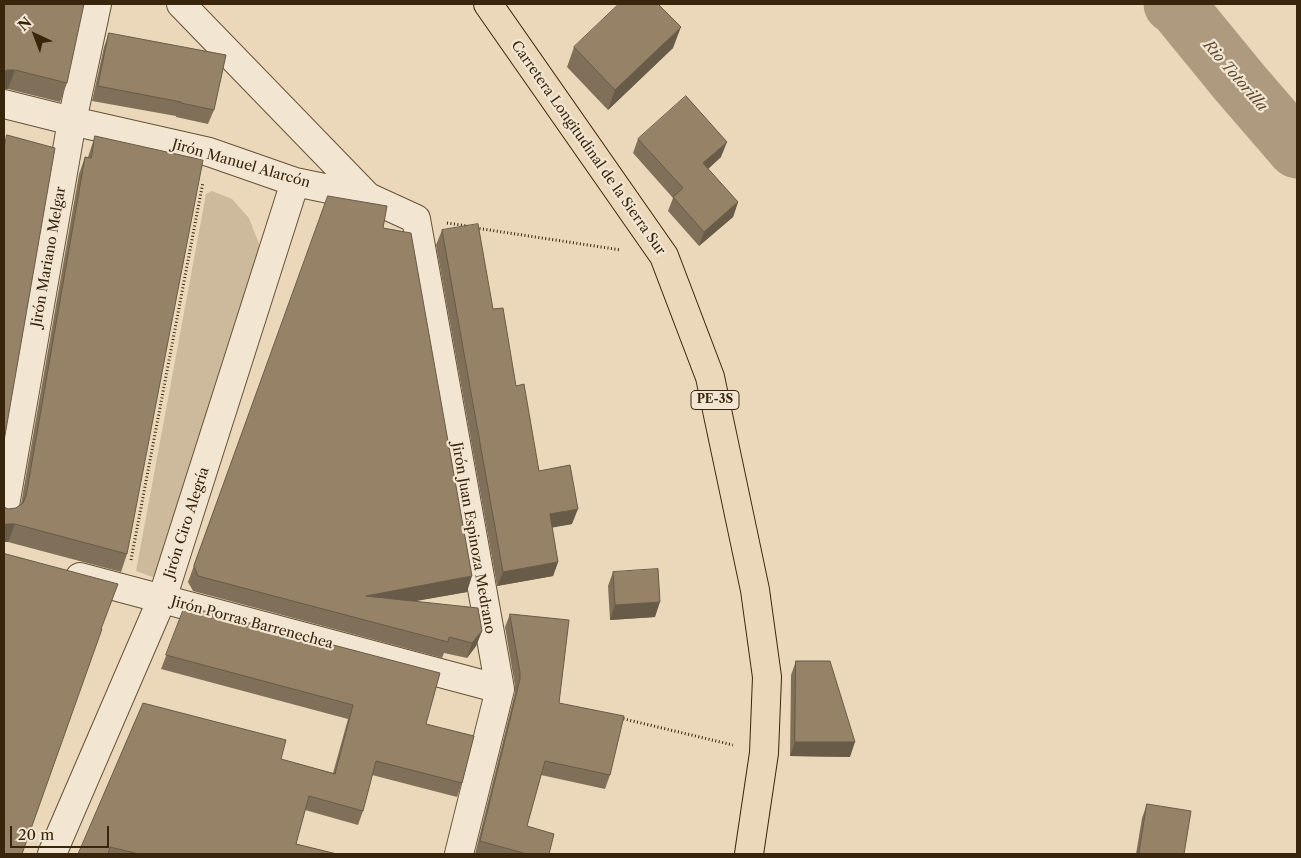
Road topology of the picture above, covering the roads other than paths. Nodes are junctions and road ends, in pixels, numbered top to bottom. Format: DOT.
graph roads {
  1 [pos="97,4"];
  2 [pos="181,4"];
  3 [pos="488,4"];
  4 [pos="4,104"];
  5 [pos="72,122"];
  6 [pos="295,182"];
  7 [pos="368,197"];
  8 [pos="416,219"];
  9 [pos="4,511"];
  10 [pos="60,572"];
  11 [pos="162,599"];
  12 [pos="500,689"];
  13 [pos="52,854"];
  14 [pos="460,854"];
  15 [pos="749,854"];
  1 -- 5 [label="street, Jirón Mariano Melgar"];
  2 -- 7 [label="street"];
  3 -- 15 [label="highway, Carretera Longitudinal de la Sierra Sur / PE-3S"];
  4 -- 5 [label="street, Jirón Manuel Alarcón"];
  5 -- 6 [label="street, Jirón Manuel Alarcón"];
  5 -- 9 [label="street, Jirón Mariano Melgar"];
  6 -- 7 [label="street, Jirón Manuel Alarcón"];
  6 -- 11 [label="street, Jirón Ciro Alegría"];
  7 -- 8 [label="street, Jirón Manuel Alarcón"];
  8 -- 12 [label="street, Jirón Juan Espinoza Medrano"];
  10 -- 11 [label="street, Jirón Porras Barrenechea"];
  11 -- 12 [label="street, Jirón Porras Barrenechea"];
  11 -- 13 [label="street, Jirón Ciro Alegría"];
  12 -- 14 [label="street, Jirón Juan Espinoza Medrano"];
}
